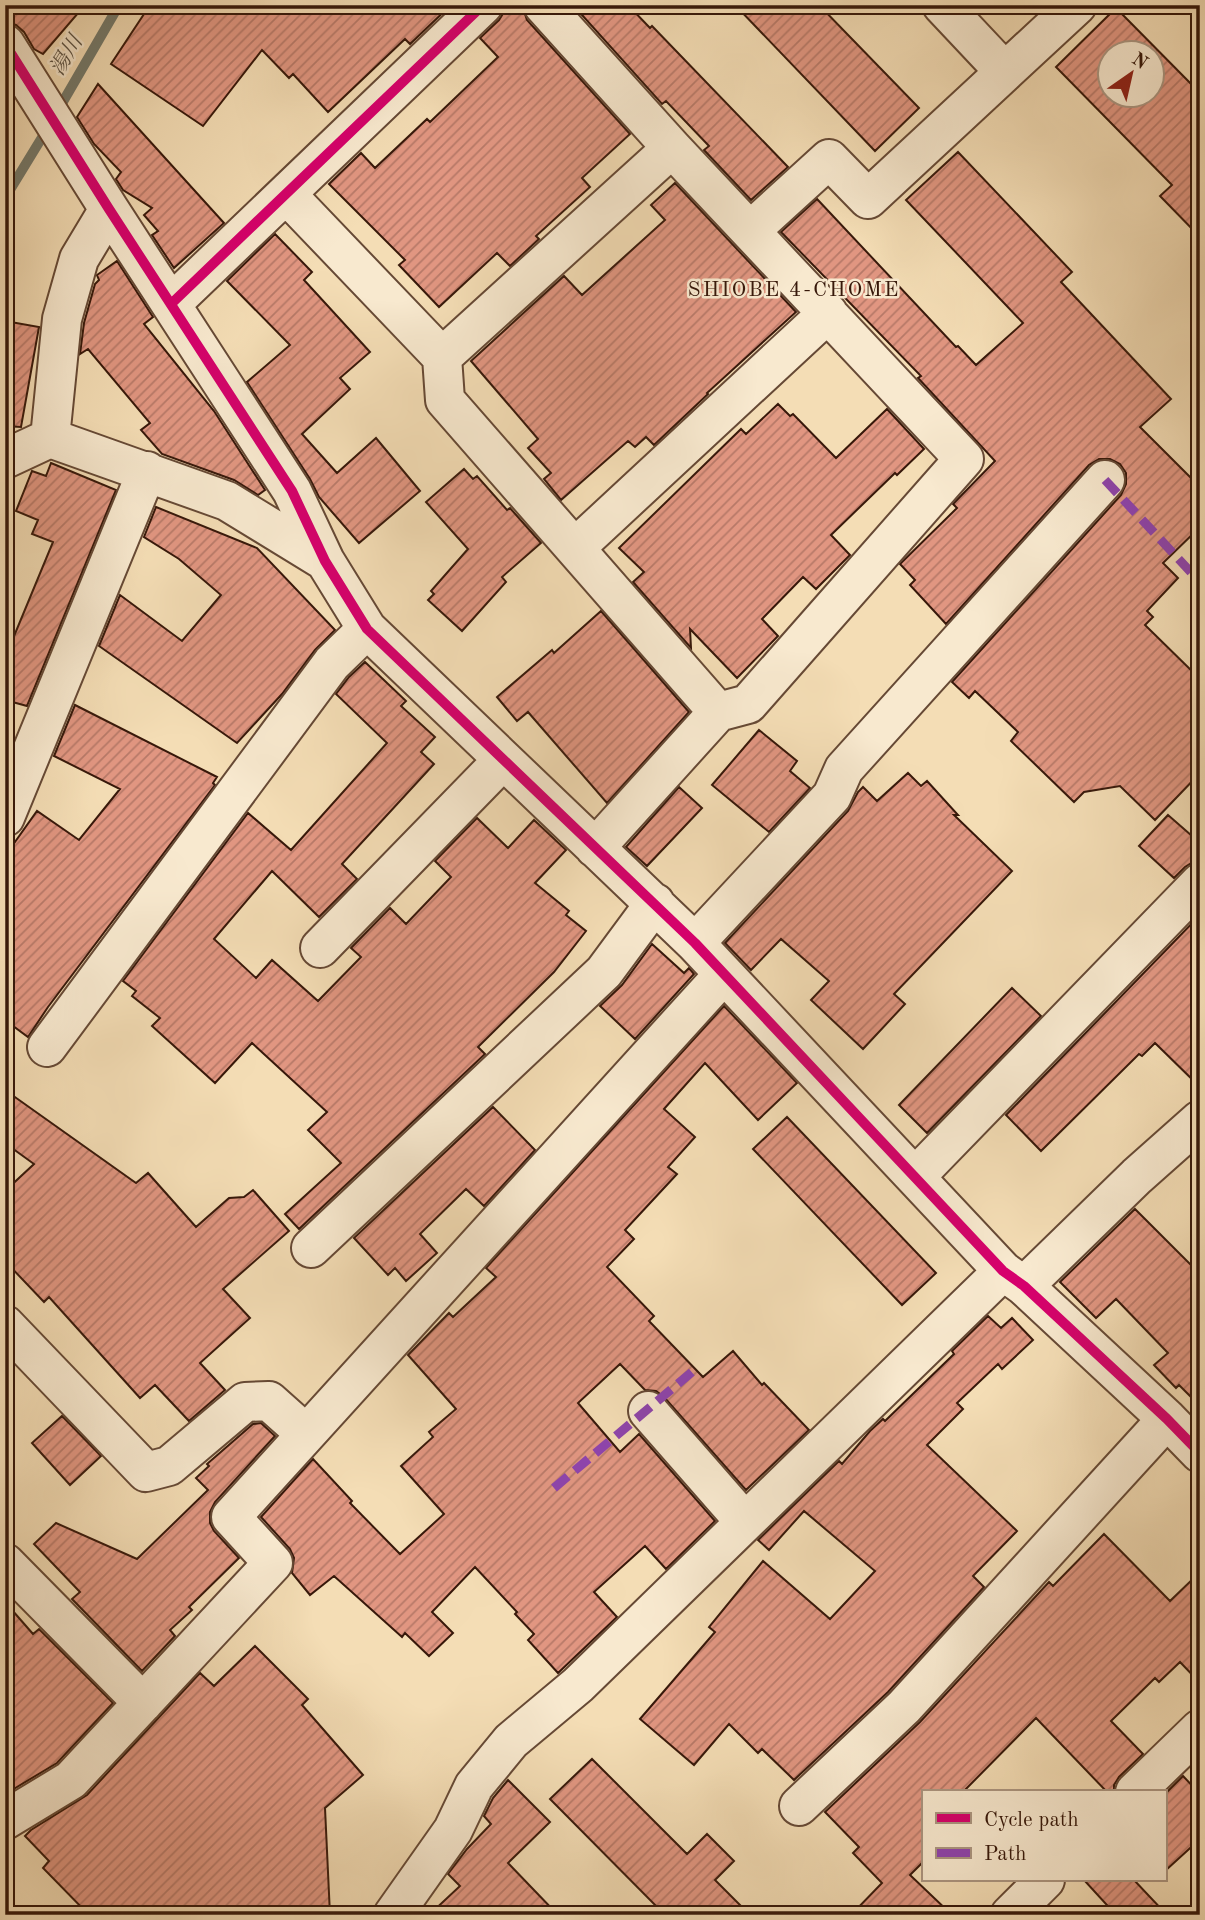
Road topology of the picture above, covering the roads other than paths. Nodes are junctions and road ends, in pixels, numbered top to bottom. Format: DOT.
graph roads {
  1 [pos="483,5"];
  2 [pos="543,5"];
  3 [pos="942,5"];
  4 [pos="1077,5"];
  5 [pos="5,44"];
  6 [pos="1005,72"];
  7 [pos="671,148"];
  8 [pos="287,195"];
  9 [pos="109,209"];
  10 [pos="750,231"];
  11 [pos="171,304"];
  12 [pos="828,313"];
  13 [pos="442,357"];
  14 [pos="50,438"];
  15 [pos="5,458"];
  16 [pos="147,471"];
  17 [pos="1105,480"];
  18 [pos="576,547"];
  19 [pos="325,561"];
  20 [pos="367,629"];
  21 [pos="718,712"];
  22 [pos="503,760"];
  23 [pos="5,817"];
  24 [pos="595,848"];
  25 [pos="1200,883"];
  26 [pos="655,903"];
  27 [pos="695,943"];
  28 [pos="320,948"];
  29 [pos="723,974"];
  30 [pos="47,1047"];
  31 [pos="1200,1119"];
  32 [pos="915,1177"];
  33 [pos="311,1248"];
  34 [pos="1013,1279"];
  35 [pos="5,1325"];
  36 [pos="648,1411"];
  37 [pos="1167,1419"];
  38 [pos="306,1434"];
  39 [pos="1200,1453"];
  40 [pos="746,1522"];
  41 [pos="5,1563"];
  42 [pos="143,1703"];
  43 [pos="1200,1729"];
  44 [pos="1137,1790"];
  45 [pos="799,1806"];
  46 [pos="5,1820"];
  47 [pos="1043,1882"];
  48 [pos="393,1915"];
  49 [pos="1010,1915"];
  1 -- 8 [label="street"];
  2 -- 7 [label="street"];
  3 -- 6 [label="street"];
  4 -- 6 [label="street"];
  5 -- 9 [label="street"];
  6 -- 10 [label="street"];
  7 -- 10 [label="street"];
  7 -- 13 [label="street"];
  8 -- 11 [label="street"];
  8 -- 13 [label="street"];
  9 -- 11 [label="street"];
  9 -- 14 [label="street"];
  10 -- 12 [label="street"];
  11 -- 19 [label="street"];
  12 -- 18 [label="street"];
  12 -- 21 [label="street"];
  13 -- 18 [label="street"];
  14 -- 15 [label="street"];
  14 -- 16 [label="street"];
  16 -- 19 [label="street"];
  16 -- 23 [label="street"];
  17 -- 27 [label="street"];
  18 -- 21 [label="street"];
  19 -- 20 [label="street"];
  20 -- 22 [label="street"];
  20 -- 30 [label="street"];
  21 -- 24 [label="street"];
  22 -- 24 [label="street"];
  22 -- 28 [label="street"];
  24 -- 26 [label="street"];
  25 -- 32 [label="street"];
  26 -- 27 [label="street"];
  26 -- 33 [label="street"];
  27 -- 29 [label="street"];
  29 -- 32 [label="street"];
  29 -- 38 [label="street"];
  31 -- 34 [label="street"];
  32 -- 34 [label="street"];
  34 -- 37 [label="street"];
  34 -- 40 [label="street"];
  35 -- 38 [label="street"];
  36 -- 40 [label="street"];
  37 -- 39 [label="street"];
  37 -- 45 [label="street"];
  38 -- 42 [label="street"];
  40 -- 48 [label="street"];
  41 -- 42 [label="street"];
  42 -- 46 [label="street"];
  43 -- 44 [label="street"];
  47 -- 49 [label="street"];
}
